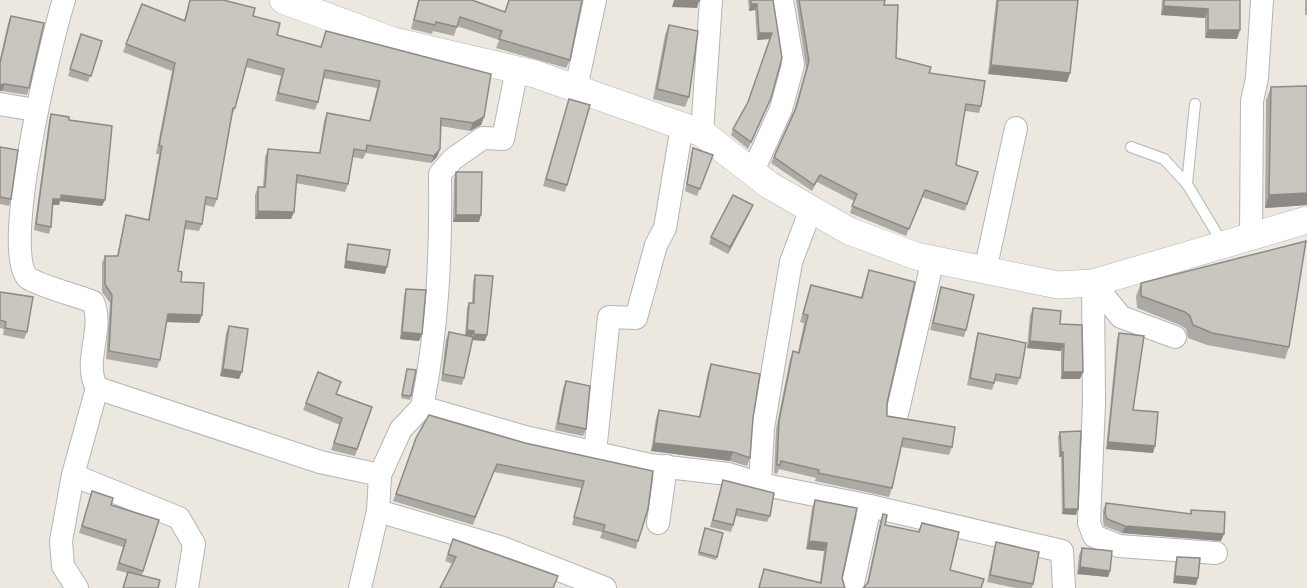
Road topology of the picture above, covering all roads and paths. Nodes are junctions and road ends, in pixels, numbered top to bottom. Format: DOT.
graph roads {
  1 [pos="64,0"];
  2 [pos="283,0"];
  3 [pos="595,0"];
  4 [pos="711,0"];
  5 [pos="782,0"];
  6 [pos="1262,0"];
  7 [pos="516,69"];
  8 [pos="576,88"];
  9 [pos="0,104"];
  10 [pos="1195,104"];
  11 [pos="35,110"];
  12 [pos="1016,128"];
  13 [pos="692,130"];
  14 [pos="1131,147"];
  15 [pos="753,171"];
  16 [pos="1187,184"];
  17 [pos="10,208"];
  18 [pos="811,209"];
  19 [pos="1307,220"];
  20 [pos="1251,236"];
  21 [pos="1223,244"];
  22 [pos="933,259"];
  23 [pos="986,271"];
  24 [pos="1093,283"];
  25 [pos="1175,337"];
  26 [pos="97,388"];
  27 [pos="422,407"];
  28 [pos="897,414"];
  29 [pos="595,452"];
  30 [pos="666,466"];
  31 [pos="73,475"];
  32 [pos="381,475"];
  33 [pos="760,484"];
  34 [pos="870,506"];
  35 [pos="378,511"];
  36 [pos="658,523"];
  37 [pos="1216,553"];
  38 [pos="77,588"];
  39 [pos="187,588"];
  40 [pos="360,588"];
  41 [pos="605,588"];
  42 [pos="852,588"];
  43 [pos="1064,588"];
  1 -- 11 [label="street"];
  2 -- 7 [label="street"];
  3 -- 8 [label="street"];
  4 -- 13 [label="street"];
  5 -- 15 [label="street"];
  6 -- 20 [label="street"];
  7 -- 8 [label="street"];
  7 -- 27 [label="street"];
  8 -- 13 [label="street"];
  9 -- 11 [label="street"];
  10 -- 16 [label="lane"];
  11 -- 17 [label="street"];
  12 -- 23 [label="street"];
  13 -- 15 [label="street"];
  13 -- 29 [label="street"];
  14 -- 16 [label="lane"];
  15 -- 18 [label="street"];
  16 -- 21 [label="lane"];
  17 -- 26 [label="street"];
  18 -- 22 [label="street"];
  18 -- 33 [label="street"];
  19 -- 20 [label="street"];
  20 -- 21 [label="street"];
  21 -- 24 [label="street"];
  22 -- 23 [label="street"];
  22 -- 28 [label="street"];
  23 -- 24 [label="street"];
  24 -- 25 [label="street"];
  24 -- 37 [label="street"];
  26 -- 31 [label="street"];
  26 -- 32 [label="street"];
  27 -- 29 [label="street"];
  27 -- 32 [label="street"];
  29 -- 30 [label="street"];
  30 -- 33 [label="street"];
  30 -- 36 [label="street"];
  31 -- 38 [label="street"];
  31 -- 39 [label="street"];
  32 -- 35 [label="street"];
  33 -- 34 [label="street"];
  34 -- 42 [label="street"];
  34 -- 43 [label="street"];
  35 -- 40 [label="street"];
  35 -- 41 [label="street"];
}
